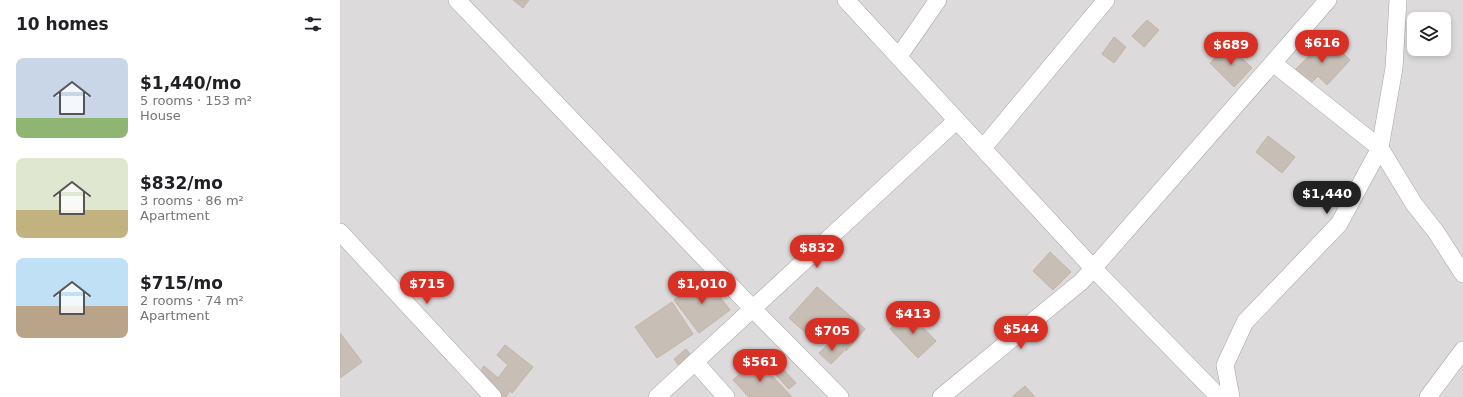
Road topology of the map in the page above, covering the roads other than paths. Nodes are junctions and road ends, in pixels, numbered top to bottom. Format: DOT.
graph roads {
  1 [pos="457,0"];
  2 [pos="846,0"];
  3 [pos="938,0"];
  4 [pos="1106,0"];
  5 [pos="1328,0"];
  6 [pos="1398,0"];
  7 [pos="898,56"];
  8 [pos="1273,63"];
  9 [pos="957,120"];
  10 [pos="983,148"];
  11 [pos="1380,148"];
  12 [pos="340,232"];
  13 [pos="1093,268"];
  14 [pos="1463,274"];
  15 [pos="753,308"];
  16 [pos="1463,350"];
  17 [pos="695,362"];
  18 [pos="493,397"];
  19 [pos="657,397"];
  20 [pos="726,397"];
  21 [pos="840,397"];
  22 [pos="941,397"];
  23 [pos="1219,397"];
  24 [pos="1230,397"];
  25 [pos="1428,397"];
  1 -- 15 [label="street"];
  2 -- 7 [label="street"];
  3 -- 7 [label="street"];
  4 -- 10 [label="street"];
  5 -- 8 [label="street"];
  6 -- 11 [label="street"];
  7 -- 9 [label="street"];
  8 -- 11 [label="street"];
  8 -- 13 [label="street"];
  9 -- 10 [label="street"];
  9 -- 15 [label="street"];
  10 -- 13 [label="street"];
  11 -- 14 [label="street"];
  11 -- 24 [label="street"];
  12 -- 18 [label="street"];
  13 -- 22 [label="street"];
  13 -- 23 [label="street"];
  15 -- 17 [label="street"];
  15 -- 21 [label="street"];
  16 -- 25 [label="street"];
  17 -- 19 [label="street"];
  17 -- 20 [label="street"];
}
